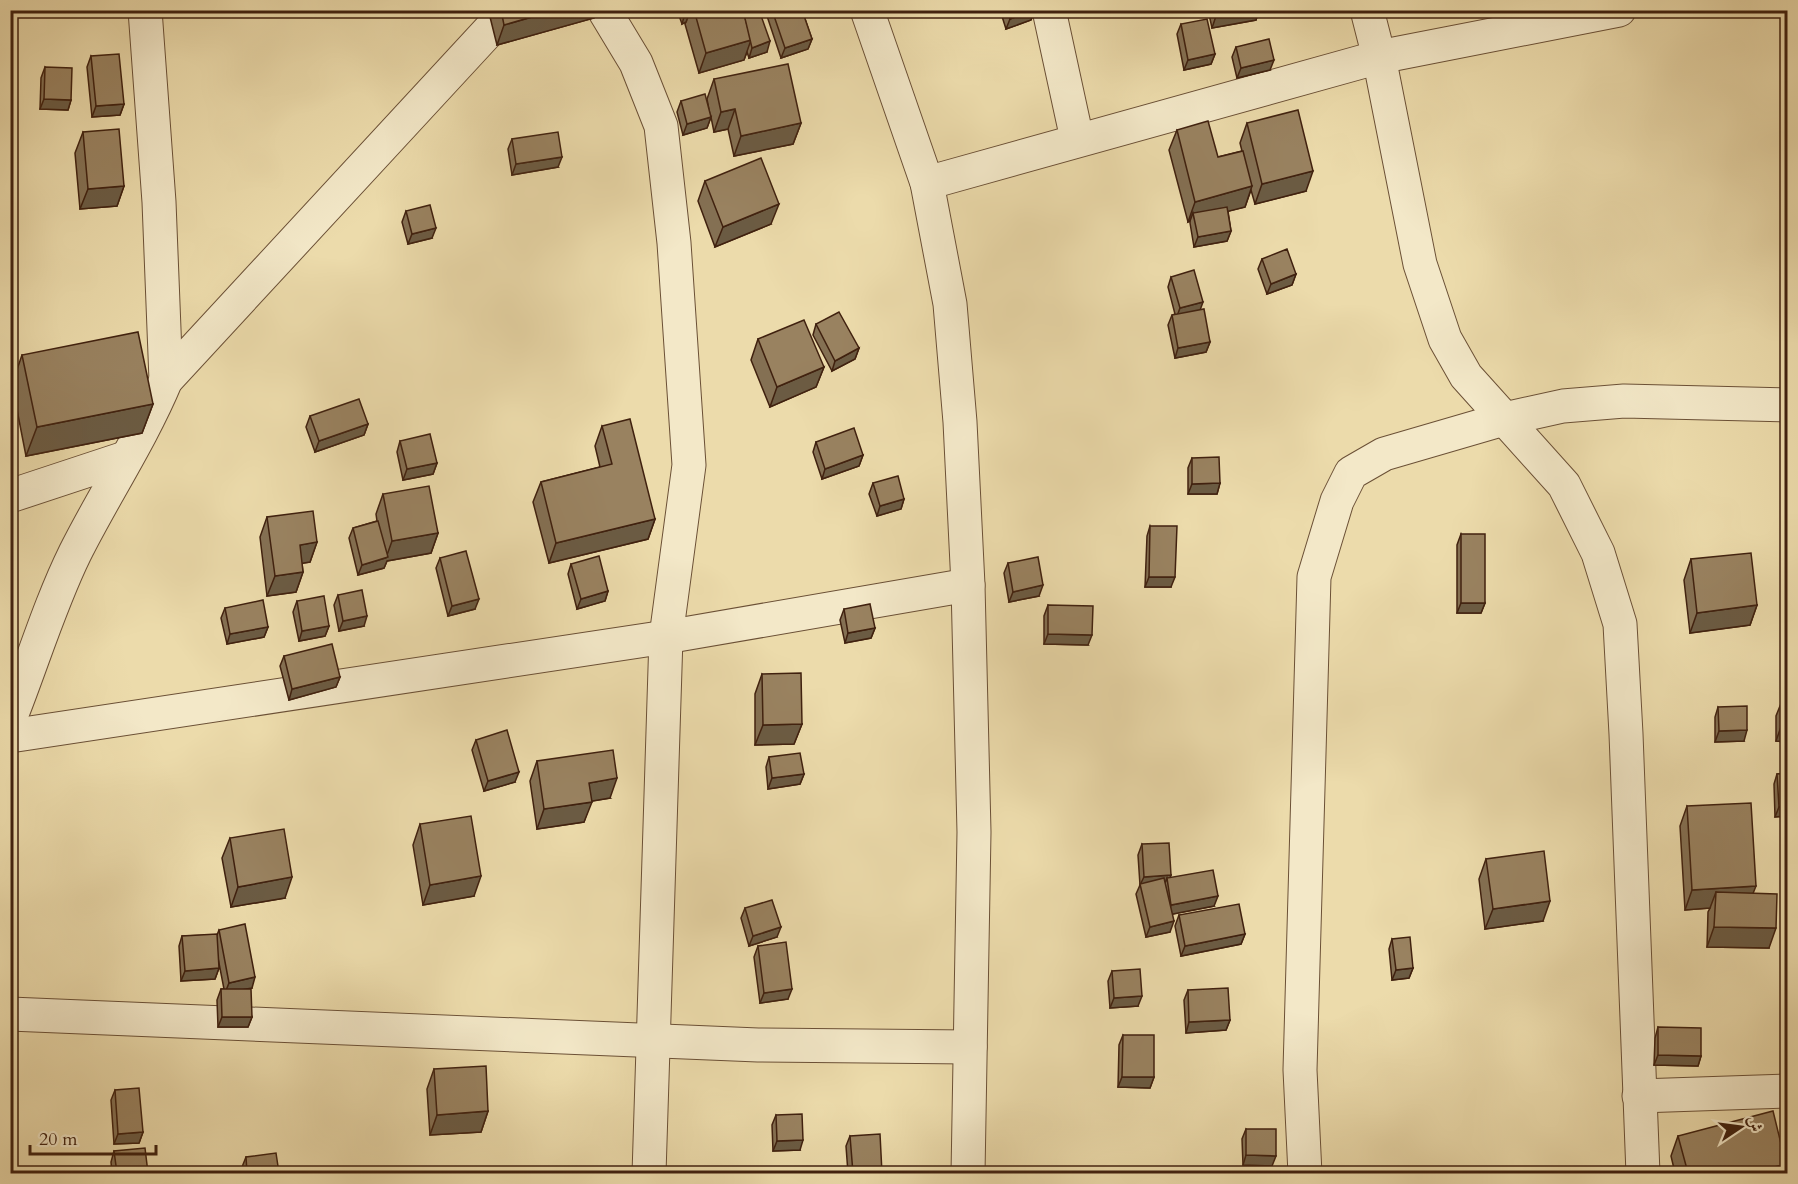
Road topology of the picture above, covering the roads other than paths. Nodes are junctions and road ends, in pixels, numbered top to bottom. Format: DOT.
graph roads {
  1 [pos="145,10"];
  2 [pos="508,10"];
  3 [pos="604,10"];
  4 [pos="867,10"];
  5 [pos="1049,10"];
  6 [pos="1367,10"];
  7 [pos="1619,10"];
  8 [pos="1379,57"];
  9 [pos="1077,139"];
  10 [pos="927,183"];
  11 [pos="166,380"];
  12 [pos="1788,405"];
  13 [pos="1504,418"];
  14 [pos="125,458"];
  15 [pos="10,496"];
  16 [pos="968,585"];
  17 [pos="666,637"];
  18 [pos="10,719"];
  19 [pos="10,736"];
  20 [pos="10,1014"];
  21 [pos="653,1039"];
  22 [pos="970,1047"];
  23 [pos="1788,1091"];
  24 [pos="1639,1096"];
  25 [pos="650,1173"];
  26 [pos="968,1173"];
  27 [pos="1305,1173"];
  28 [pos="1643,1173"];
  1 -- 11 [label="street"];
  2 -- 11 [label="street"];
  3 -- 17 [label="street"];
  4 -- 10 [label="street"];
  5 -- 9 [label="street"];
  6 -- 8 [label="street"];
  7 -- 8 [label="street"];
  8 -- 9 [label="street"];
  8 -- 13 [label="street"];
  9 -- 10 [label="street"];
  10 -- 16 [label="street"];
  11 -- 14 [label="street"];
  12 -- 13 [label="street"];
  13 -- 24 [label="street"];
  13 -- 27 [label="street"];
  14 -- 15 [label="street"];
  14 -- 18 [label="street"];
  16 -- 17 [label="street"];
  16 -- 22 [label="street"];
  17 -- 19 [label="street"];
  17 -- 21 [label="street"];
  20 -- 21 [label="street"];
  21 -- 22 [label="street"];
  21 -- 25 [label="street"];
  22 -- 26 [label="street"];
  23 -- 24 [label="street"];
  24 -- 28 [label="street"];
}
